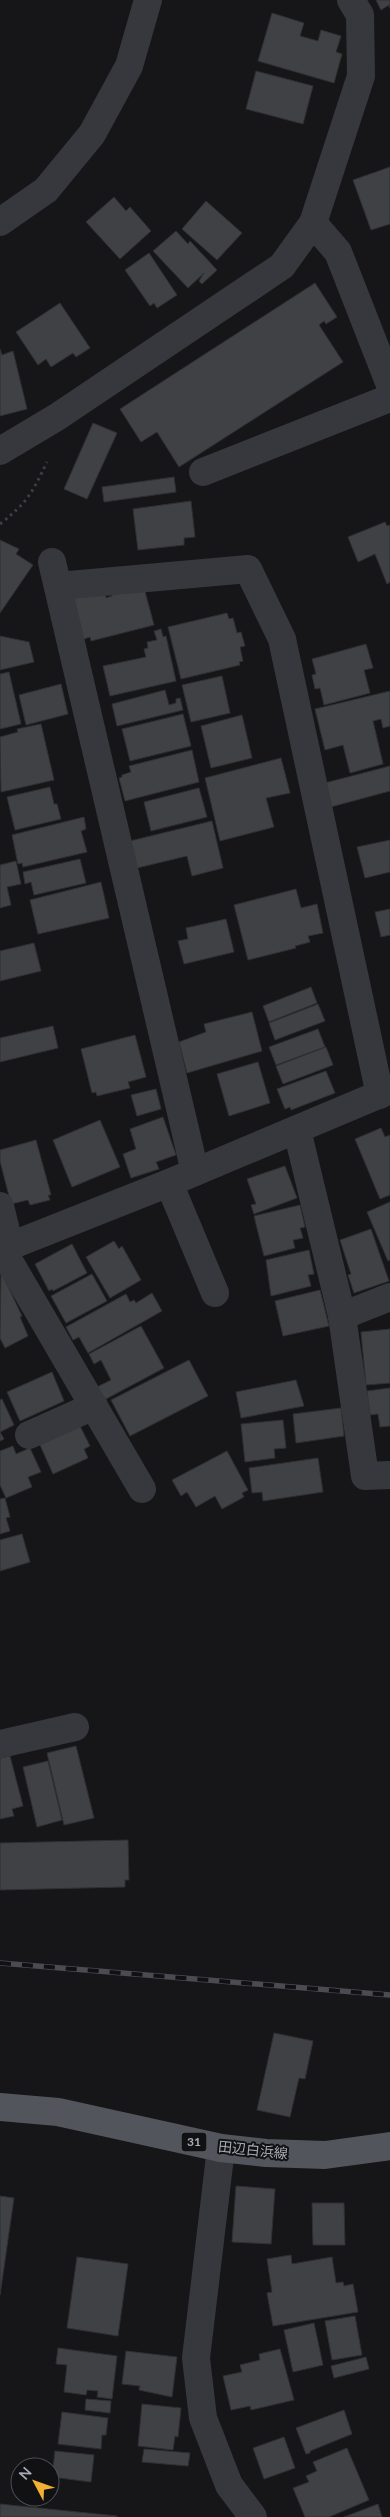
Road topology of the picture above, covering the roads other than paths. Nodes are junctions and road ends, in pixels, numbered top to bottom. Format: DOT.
graph roads {
  1 [pos="148,0"];
  2 [pos="351,0"];
  3 [pos="0,222"];
  4 [pos="313,222"];
  5 [pos="390,385"];
  6 [pos="390,398"];
  7 [pos="0,451"];
  8 [pos="203,472"];
  9 [pos="385,1093"];
  10 [pos="297,1130"];
  11 [pos="195,1172"];
  12 [pos="169,1183"];
  13 [pos="0,1206"];
  14 [pos="4,1249"];
  15 [pos="215,1293"];
  16 [pos="390,1297"];
  17 [pos="342,1316"];
  18 [pos="94,1406"];
  19 [pos="29,1436"];
  20 [pos="390,1475"];
  21 [pos="142,1489"];
  22 [pos="75,1727"];
  23 [pos="0,1744"];
  24 [pos="0,2108"];
  25 [pos="390,2146"];
  26 [pos="221,2148"];
  27 [pos="253,2517"];
  1 -- 3 [label="street"];
  2 -- 4 [label="street"];
  4 -- 5 [label="street"];
  4 -- 7 [label="street"];
  6 -- 8 [label="street"];
  9 -- 10 [label="street"];
  9 -- 11 [label="street"];
  10 -- 11 [label="street"];
  10 -- 17 [label="street"];
  11 -- 12 [label="street"];
  12 -- 14 [label="street"];
  12 -- 15 [label="street"];
  13 -- 14 [label="street"];
  14 -- 18 [label="street"];
  16 -- 17 [label="street"];
  17 -- 20 [label="street"];
  18 -- 19 [label="street"];
  18 -- 21 [label="street"];
  22 -- 23 [label="street"];
  24 -- 26 [label="main road, 田辺白浜線 / 31"];
  25 -- 26 [label="main road, 田辺白浜線 / 31"];
  26 -- 27 [label="street"];
}
